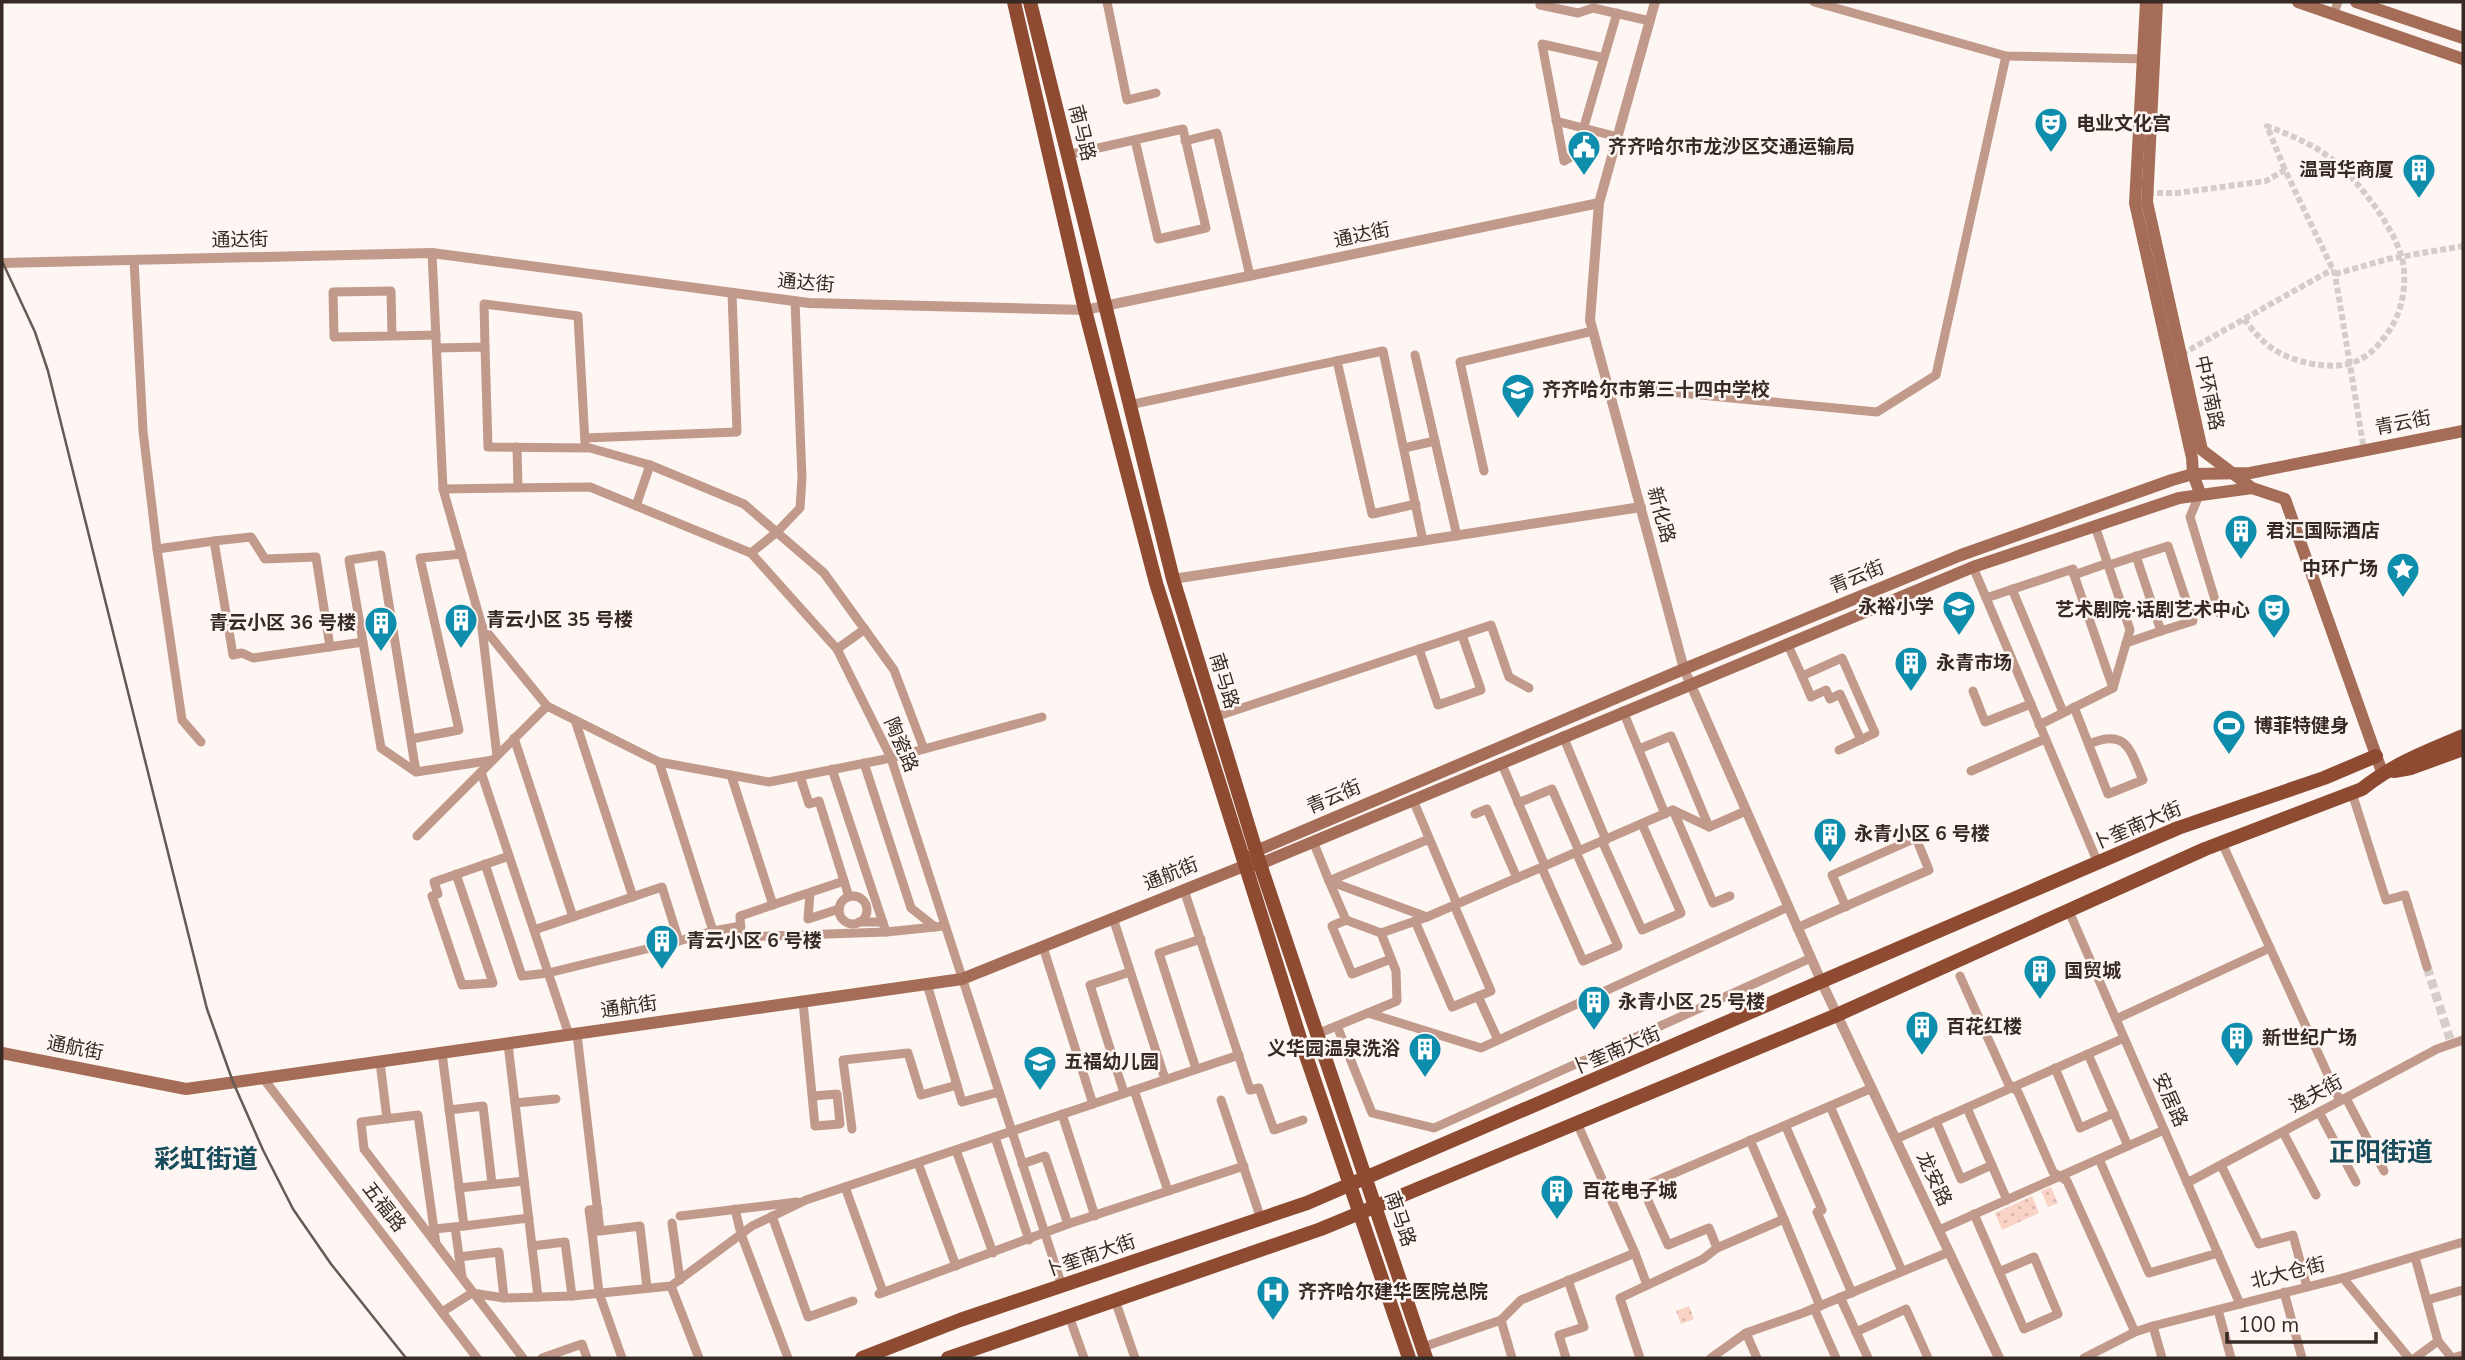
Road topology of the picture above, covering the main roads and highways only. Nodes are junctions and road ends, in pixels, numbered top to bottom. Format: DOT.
graph roads {
  1 [pos="1014,2"];
  2 [pos="1030,2"];
  3 [pos="2146,2"];
  4 [pos="2157,2"];
  5 [pos="2298,2"];
  6 [pos="2356,2"];
  7 [pos="2463,38"];
  8 [pos="2148,59"];
  9 [pos="2463,59"];
  10 [pos="2463,431"];
  11 [pos="2231,472"];
  12 [pos="2193,474"];
  13 [pos="2252,488"];
  14 [pos="2200,493"];
  15 [pos="2463,736"];
  16 [pos="2463,749"];
  17 [pos="2376,756"];
  18 [pos="2382,772"];
  19 [pos="1258,857"];
  20 [pos="1244,866"];
  21 [pos="2,1054"];
  22 [pos="1366,1179"];
  23 [pos="1350,1185"];
  24 [pos="1375,1207"];
  25 [pos="1360,1214"];
  26 [pos="1424,1353"];
  27 [pos="957,1356"];
  28 [pos="862,1358"];
  29 [pos="1409,1358"];
  1 -- 20 [label="main road, 南马路"];
  2 -- 19 [label="main road, 南马路"];
  3 -- 8 [label="main road, 中环南路"];
  4 -- 8 [label="main road, 中环南路"];
  5 -- 9 [label="main road"];
  6 -- 7 [label="main road"];
  8 -- 11 [label="main road, 中环南路"];
  8 -- 12 [label="main road, 中环南路"];
  10 -- 11 [label="main road, 青云街"];
  11 -- 12 [label="main road, 青云街"];
  11 -- 13 [label="main road, 中环南路"];
  12 -- 14 [label="main road, 中环南路"];
  12 -- 19 [label="main road, 青云街"];
  13 -- 14 [label="main road, 青云街"];
  13 -- 17 [label="main road, 中环南路"];
  14 -- 19 [label="main road, 青云街"];
  15 -- 18 [label="main road"];
  16 -- 18 [label="main road"];
  17 -- 18 [label="main road, 中环南路"];
  17 -- 22 [label="main road, 卜奎南大街"];
  18 -- 24 [label="main road"];
  19 -- 20 [label="main road, 青云街"];
  19 -- 22 [label="main road, 南马路"];
  20 -- 21 [label="main road, 通航街"];
  20 -- 23 [label="main road, 南马路"];
  22 -- 23 [label="main road, 卜奎南大街"];
  22 -- 24 [label="main road, 南马路"];
  23 -- 25 [label="main road, 南马路"];
  23 -- 28 [label="main road, 卜奎南大街"];
  24 -- 25 [label="main road"];
  24 -- 26 [label="main road, 南马路"];
  25 -- 27 [label="main road"];
  25 -- 29 [label="main road, 南马路"];
}
